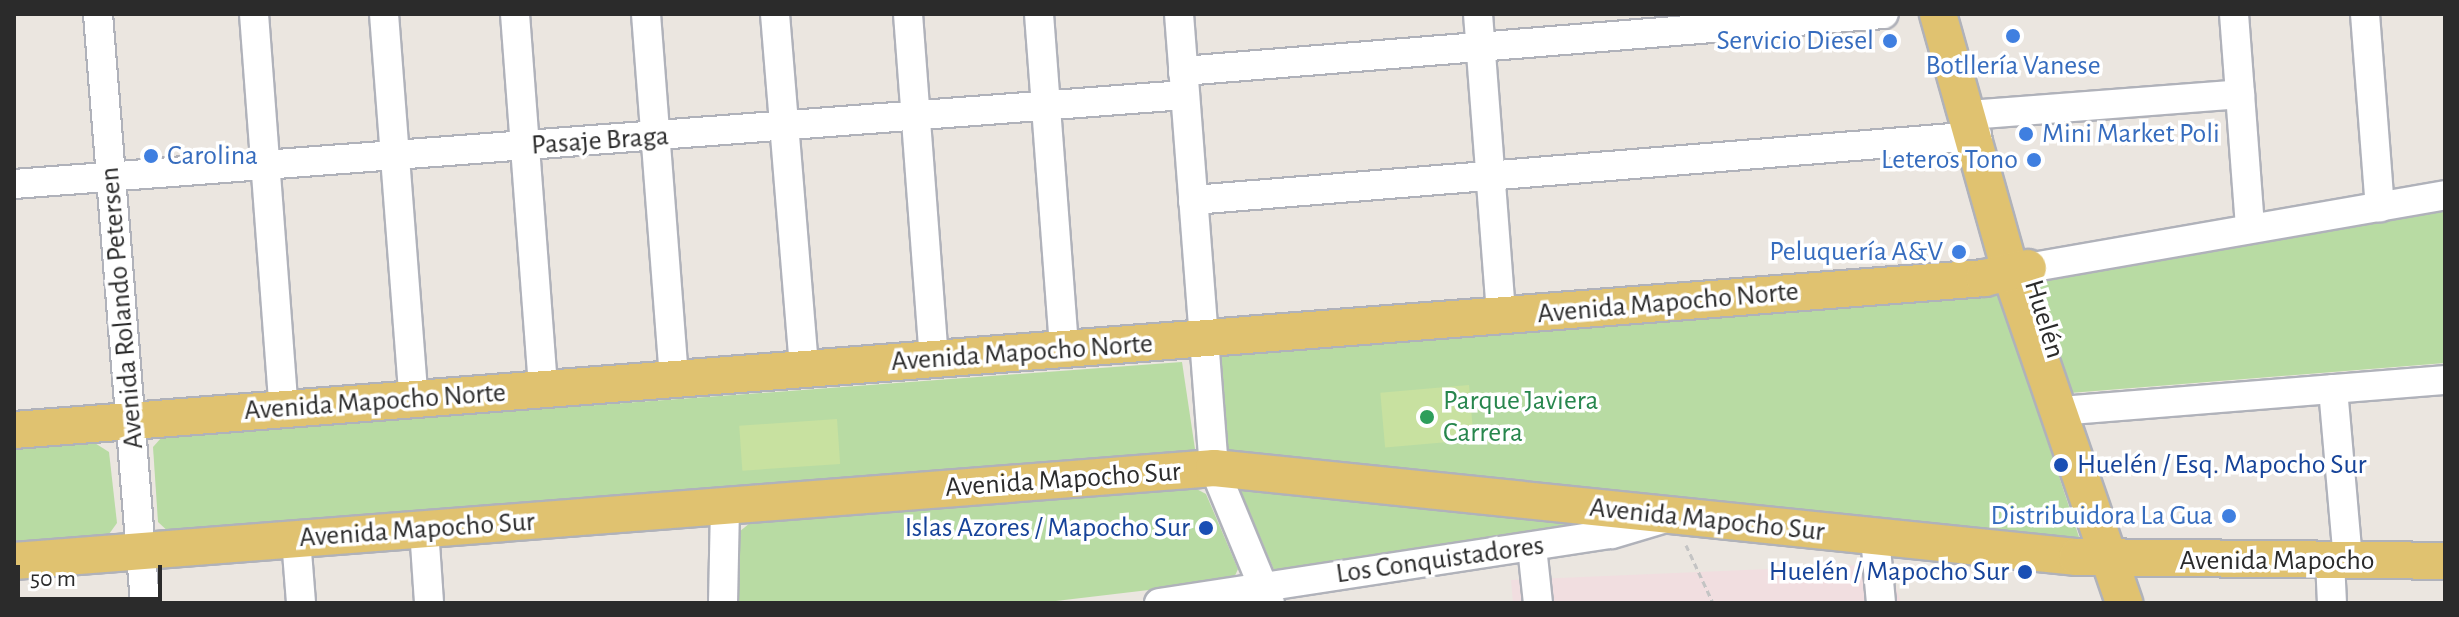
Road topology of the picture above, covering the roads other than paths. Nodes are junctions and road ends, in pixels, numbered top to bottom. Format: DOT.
graph roads {
  1 [pos="98,14"];
  2 [pos="254,14"];
  3 [pos="384,14"];
  4 [pos="515,14"];
  5 [pos="646,14"];
  6 [pos="775,14"];
  7 [pos="908,14"];
  8 [pos="1039,14"];
  9 [pos="1179,14"];
  10 [pos="1478,14"];
  11 [pos="1884,14"];
  12 [pos="1938,14"];
  13 [pos="2234,14"];
  14 [pos="2365,14"];
  15 [pos="1481,47"];
  16 [pos="1184,83"];
  17 [pos="2240,94"];
  18 [pos="1046,106"];
  19 [pos="916,116"];
  20 [pos="785,127"];
  21 [pos="1975,130"];
  22 [pos="655,137"];
  23 [pos="525,147"];
  24 [pos="395,156"];
  25 [pos="266,166"];
  26 [pos="111,176"];
  27 [pos="1491,177"];
  28 [pos="14,184"];
  29 [pos="2445,195"];
  30 [pos="1193,200"];
  31 [pos="2380,207"];
  32 [pos="2250,227"];
  33 [pos="2019,271"];
  34 [pos="1501,316"];
  35 [pos="1204,340"];
  36 [pos="1064,350"];
  37 [pos="934,360"];
  38 [pos="804,370"];
  39 [pos="674,380"];
  40 [pos="2445,380"];
  41 [pos="2333,389"];
  42 [pos="543,390"];
  43 [pos="414,400"];
  44 [pos="284,409"];
  45 [pos="2072,410"];
  46 [pos="131,421"];
  47 [pos="14,430"];
  48 [pos="1214,468"];
  49 [pos="2090,503"];
  50 [pos="725,506"];
  51 [pos="1672,516"];
  52 [pos="424,529"];
  53 [pos="1875,537"];
  54 [pos="296,539"];
  55 [pos="1532,547"];
  56 [pos="141,551"];
  57 [pos="2109,559"];
  58 [pos="14,561"];
  59 [pos="2339,561"];
  60 [pos="2445,561"];
  61 [pos="1268,594"];
  62 [pos="145,603"];
  63 [pos="301,603"];
  64 [pos="429,603"];
  65 [pos="723,603"];
  66 [pos="1159,603"];
  67 [pos="1538,603"];
  68 [pos="1881,603"];
  69 [pos="2124,603"];
  70 [pos="2332,603"];
  1 -- 26 [label="street, Avenida Rolando Petersen"];
  2 -- 25 [label="street"];
  3 -- 24 [label="street"];
  4 -- 23 [label="street"];
  5 -- 22 [label="street"];
  6 -- 20 [label="street"];
  7 -- 19 [label="street"];
  8 -- 18 [label="street"];
  9 -- 16 [label="street"];
  10 -- 15 [label="street"];
  11 -- 15 [label="street, Pasaje Braga"];
  12 -- 21 [label="main road, Huelén"];
  13 -- 17 [label="street"];
  14 -- 31 [label="street"];
  15 -- 16 [label="street, Pasaje Braga"];
  15 -- 27 [label="street"];
  16 -- 18 [label="street, Pasaje Braga"];
  16 -- 30 [label="street"];
  17 -- 21 [label="street"];
  17 -- 32 [label="street"];
  18 -- 19 [label="street, Pasaje Braga"];
  18 -- 36 [label="street"];
  19 -- 20 [label="street, Pasaje Braga"];
  19 -- 37 [label="street"];
  20 -- 22 [label="street, Pasaje Braga"];
  20 -- 38 [label="street"];
  21 -- 27 [label="street"];
  21 -- 33 [label="main road, Huelén"];
  22 -- 23 [label="street, Pasaje Braga"];
  22 -- 39 [label="street"];
  23 -- 24 [label="street, Pasaje Braga"];
  23 -- 42 [label="street"];
  24 -- 25 [label="street, Pasaje Braga"];
  24 -- 43 [label="street"];
  25 -- 26 [label="street, Pasaje Braga"];
  25 -- 44 [label="street"];
  26 -- 28 [label="street, Pasaje Braga"];
  26 -- 46 [label="street, Avenida Rolando Petersen"];
  27 -- 30 [label="street"];
  27 -- 34 [label="street"];
  29 -- 31 [label="street"];
  30 -- 35 [label="street"];
  31 -- 32 [label="street"];
  32 -- 33 [label="street"];
  33 -- 34 [label="main road, Avenida Mapocho Norte"];
  33 -- 45 [label="main road, Huelén"];
  33 -- 49 [label="main road, Huelén"];
  34 -- 35 [label="main road, Avenida Mapocho Norte"];
  35 -- 36 [label="main road, Avenida Mapocho Norte"];
  35 -- 48 [label="street"];
  36 -- 37 [label="main road, Avenida Mapocho Norte"];
  37 -- 38 [label="main road, Avenida Mapocho Norte"];
  38 -- 39 [label="main road, Avenida Mapocho Norte"];
  39 -- 42 [label="main road, Avenida Mapocho Norte"];
  40 -- 41 [label="street"];
  41 -- 45 [label="street"];
  41 -- 59 [label="street"];
  42 -- 43 [label="main road, Avenida Mapocho Norte"];
  43 -- 44 [label="main road, Avenida Mapocho Norte"];
  44 -- 46 [label="main road, Avenida Mapocho Norte"];
  45 -- 49 [label="main road, Huelén"];
  46 -- 47 [label="main road, Avenida Mapocho Norte"];
  46 -- 56 [label="street, Avenida Rolando Petersen"];
  48 -- 50 [label="main road, Avenida Mapocho Sur"];
  48 -- 51 [label="main road, Avenida Mapocho Sur"];
  48 -- 61 [label="street"];
  49 -- 57 [label="main road, Huelén"];
  50 -- 52 [label="main road, Avenida Mapocho Sur"];
  50 -- 65 [label="street"];
  51 -- 53 [label="main road, Avenida Mapocho Sur"];
  51 -- 55 [label="street, Los Conquistadores"];
  52 -- 54 [label="main road, Avenida Mapocho Sur"];
  52 -- 64 [label="street"];
  53 -- 57 [label="main road, Avenida Mapocho Sur"];
  53 -- 68 [label="street"];
  54 -- 56 [label="main road, Avenida Mapocho Sur"];
  54 -- 63 [label="street"];
  55 -- 61 [label="street, Los Conquistadores"];
  55 -- 67 [label="street"];
  56 -- 58 [label="main road, Avenida Mapocho Sur"];
  56 -- 62 [label="street, Avenida Rolando Petersen"];
  57 -- 59 [label="main road, Avenida Mapocho"];
  57 -- 69 [label="main road, Huelén"];
  59 -- 60 [label="main road, Avenida Mapocho"];
  59 -- 70 [label="street"];
  61 -- 66 [label="street, Los Conquistadores"];
}
